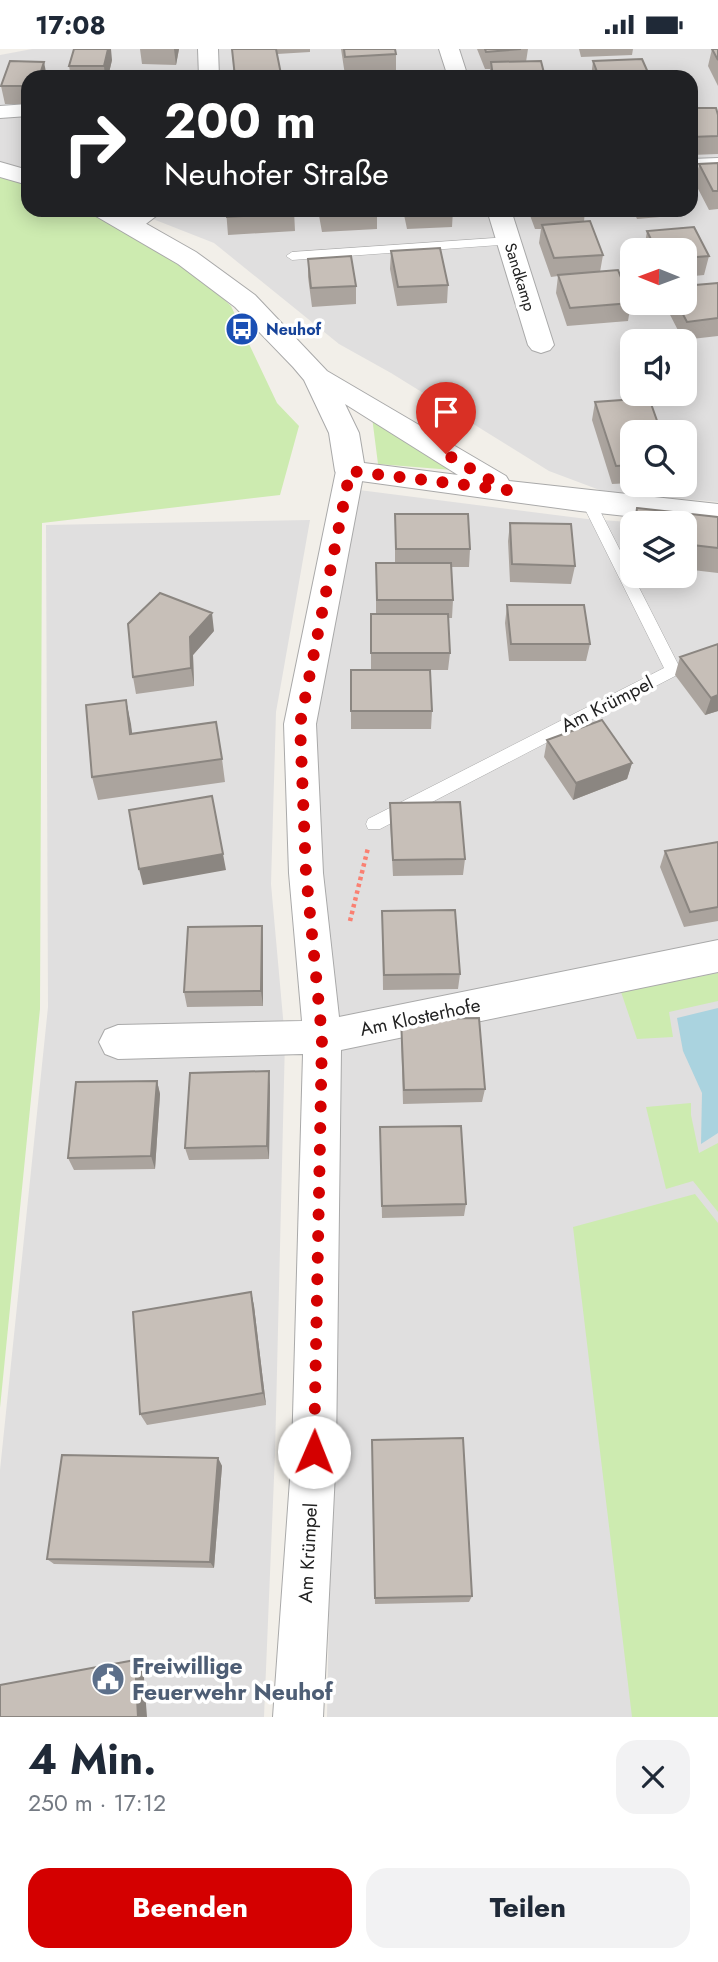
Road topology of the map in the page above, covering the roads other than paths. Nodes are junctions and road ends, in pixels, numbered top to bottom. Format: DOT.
graph roads {
  1 [pos="208,49"];
  2 [pos="449,49"];
  3 [pos="209,70"];
  4 [pos="456,70"];
  5 [pos="21,110"];
  6 [pos="0,112"];
  7 [pos="718,165"];
  8 [pos="698,166"];
  9 [pos="0,169"];
  10 [pos="21,176"];
  11 [pos="501,217"];
  12 [pos="141,218"];
  13 [pos="509,241"];
  14 [pos="292,256"];
  15 [pos="541,345"];
  16 [pos="317,377"];
  17 [pos="350,471"];
  18 [pos="507,490"];
  19 [pos="589,503"];
  20 [pos="718,515"];
  21 [pos="374,824"];
  22 [pos="718,956"];
  23 [pos="322,1037"];
  24 [pos="118,1042"];
  25 [pos="298,1717"];
  1 -- 3 [label="street"];
  2 -- 4 [label="street"];
  5 -- 6 [label="street"];
  7 -- 8 [label="street"];
  9 -- 10 [label="street"];
  11 -- 13 [label="street, Sandkamp"];
  12 -- 16 [label="street"];
  13 -- 14 [label="lane"];
  13 -- 15 [label="street, Sandkamp"];
  16 -- 17 [label="street"];
  16 -- 18 [label="street"];
  17 -- 18 [label="street"];
  17 -- 23 [label="street, Am Krümpel"];
  18 -- 19 [label="street"];
  19 -- 20 [label="street"];
  19 -- 21 [label="lane, Am Krümpel"];
  22 -- 23 [label="street, Am Klosterhofe"];
  23 -- 24 [label="street, Am Klosterhofe"];
  23 -- 25 [label="street, Am Krümpel"];
}
